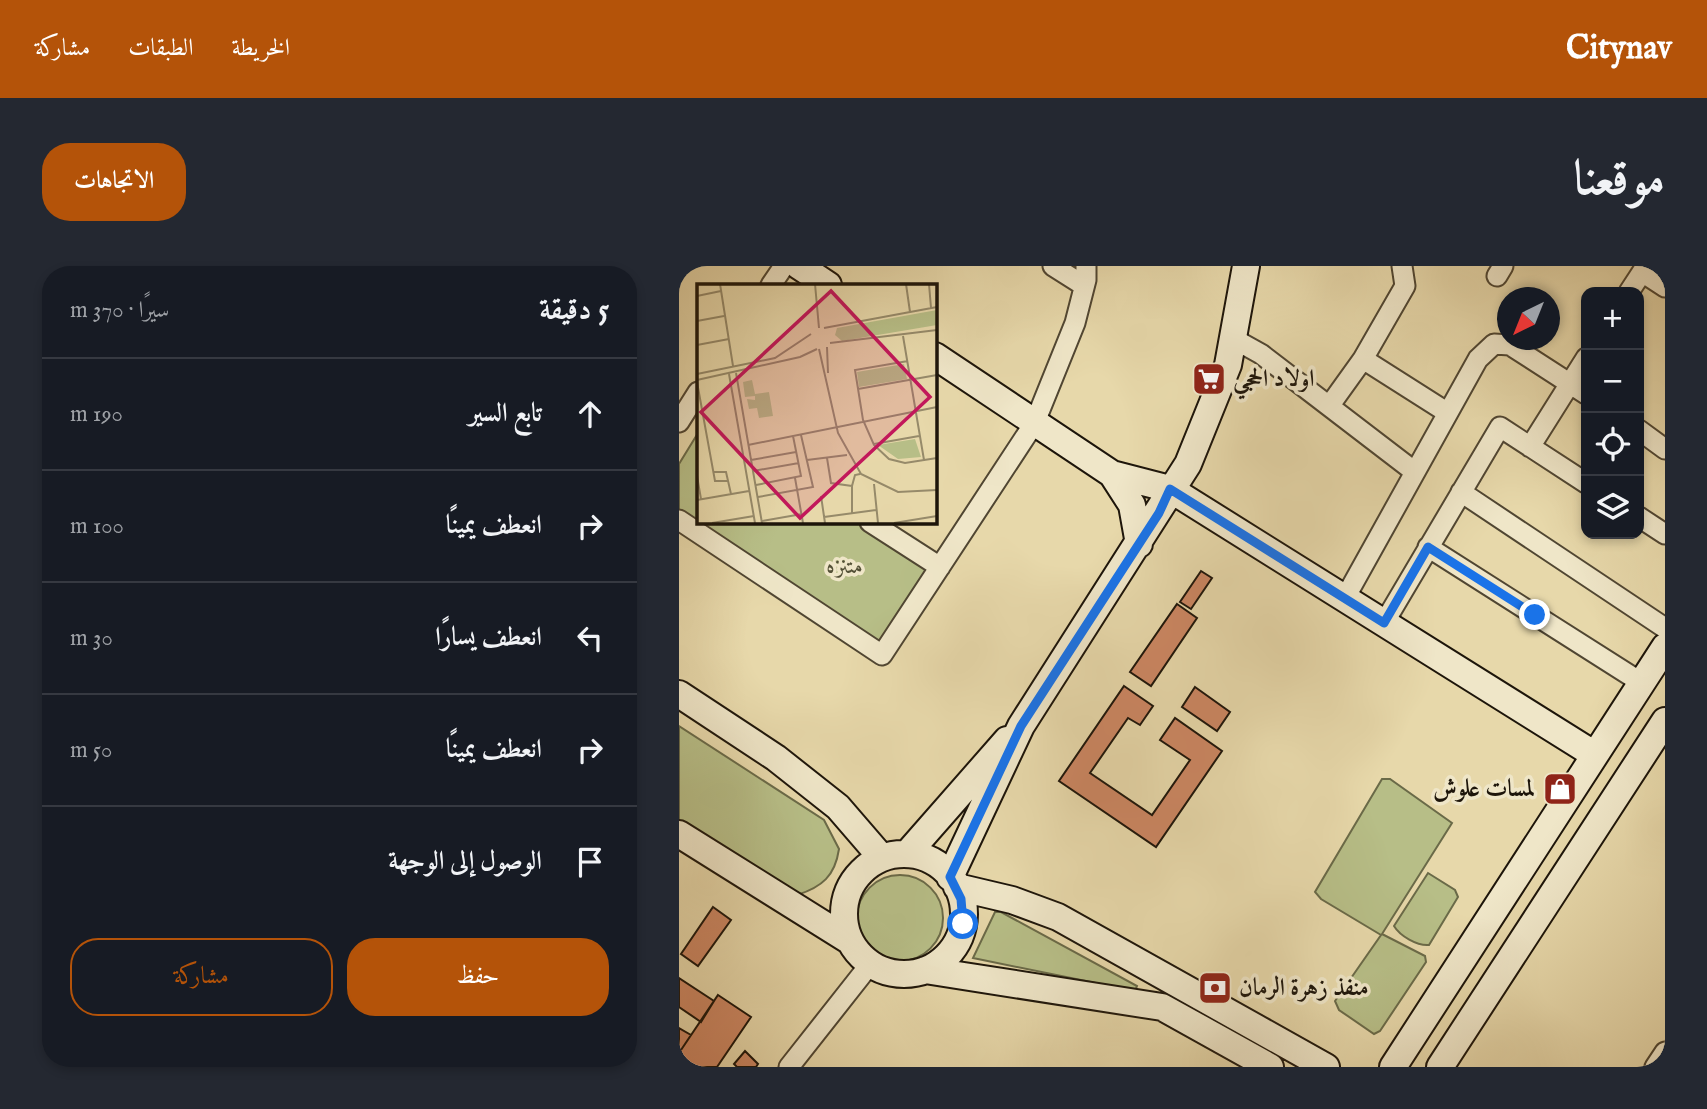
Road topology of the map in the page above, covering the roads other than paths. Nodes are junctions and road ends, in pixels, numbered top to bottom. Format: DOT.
graph roads {
  1 [pos="784,266"];
  2 [pos="799,266"];
  3 [pos="1053,266"];
  4 [pos="1247,266"];
  5 [pos="1402,266"];
  6 [pos="1644,269"];
  7 [pos="1085,276"];
  8 [pos="772,284"];
  9 [pos="826,284"];
  10 [pos="1632,287"];
  11 [pos="1665,287"];
  12 [pos="1234,339"];
  13 [pos="936,357"];
  14 [pos="1363,359"];
  15 [pos="1578,388"];
  16 [pos="691,400"];
  17 [pos="1330,405"];
  18 [pos="1448,413"];
  19 [pos="679,422"];
  20 [pos="1035,422"];
  21 [pos="1644,434"];
  22 [pos="1530,447"];
  23 [pos="1665,449"];
  24 [pos="1415,472"];
  25 [pos="1112,474"];
  26 [pos="1581,480"];
  27 [pos="1170,489"];
  28 [pos="1461,492"];
  29 [pos="679,520"];
  30 [pos="1644,520"];
  31 [pos="872,523"];
  32 [pos="1665,534"];
  33 [pos="1139,544"];
  34 [pos="1428,547"];
  35 [pos="940,567"];
  36 [pos="1345,598"];
  37 [pos="1384,623"];
  38 [pos="1665,628"];
  39 [pos="1665,647"];
  40 [pos="1641,683"];
  41 [pos="679,694"];
  42 [pos="1665,721"];
  43 [pos="1021,726"];
  44 [pos="1595,755"];
  45 [pos="679,834"];
  46 [pos="895,856"];
  47 [pos="954,882"];
  48 [pos="850,940"];
  49 [pos="871,963"];
  50 [pos="925,970"];
  51 [pos="1665,1052"];
  52 [pos="789,1067"];
  53 [pos="1270,1067"];
  54 [pos="1326,1067"];
  55 [pos="1393,1067"];
  56 [pos="1440,1067"];
  57 [pos="1655,1067"];
  1 -- 8 [label="street"];
  2 -- 9 [label="street"];
  3 -- 7 [label="street"];
  4 -- 12 [label="street"];
  5 -- 14 [label="street"];
  6 -- 10 [label="street"];
  6 -- 11 [label="street"];
  7 -- 20 [label="street"];
  12 -- 17 [label="street"];
  12 -- 27 [label="street"];
  13 -- 20 [label="street"];
  14 -- 17 [label="street"];
  14 -- 18 [label="street"];
  15 -- 18 [label="street"];
  15 -- 22 [label="street"];
  16 -- 19 [label="street"];
  17 -- 24 [label="street"];
  18 -- 24 [label="street"];
  20 -- 25 [label="street"];
  20 -- 35 [label="street"];
  21 -- 23 [label="street"];
  22 -- 26 [label="street"];
  22 -- 28 [label="street"];
  24 -- 36 [label="street"];
  25 -- 27 [label="street"];
  25 -- 33 [label="street"];
  27 -- 33 [label="street"];
  27 -- 36 [label="street"];
  28 -- 34 [label="street"];
  28 -- 38 [label="street"];
  29 -- 35 [label="street"];
  30 -- 32 [label="street"];
  31 -- 35 [label="street"];
  33 -- 43 [label="street"];
  34 -- 37 [label="street"];
  34 -- 40 [label="street"];
  36 -- 37 [label="street"];
  37 -- 44 [label="street"];
  39 -- 40 [label="street"];
  40 -- 44 [label="street"];
  41 -- 46 [label="street"];
  42 -- 56 [label="street"];
  43 -- 46 [label="street"];
  43 -- 47 [label="street"];
  44 -- 55 [label="street"];
  45 -- 48 [label="street"];
  46 -- 47 [label="street"];
  46 -- 48 [label="street"];
  47 -- 50 [label="street"];
  47 -- 54 [label="street"];
  48 -- 49 [label="street"];
  49 -- 50 [label="street"];
  49 -- 52 [label="street"];
  50 -- 53 [label="street"];
  51 -- 57 [label="street"];
}
